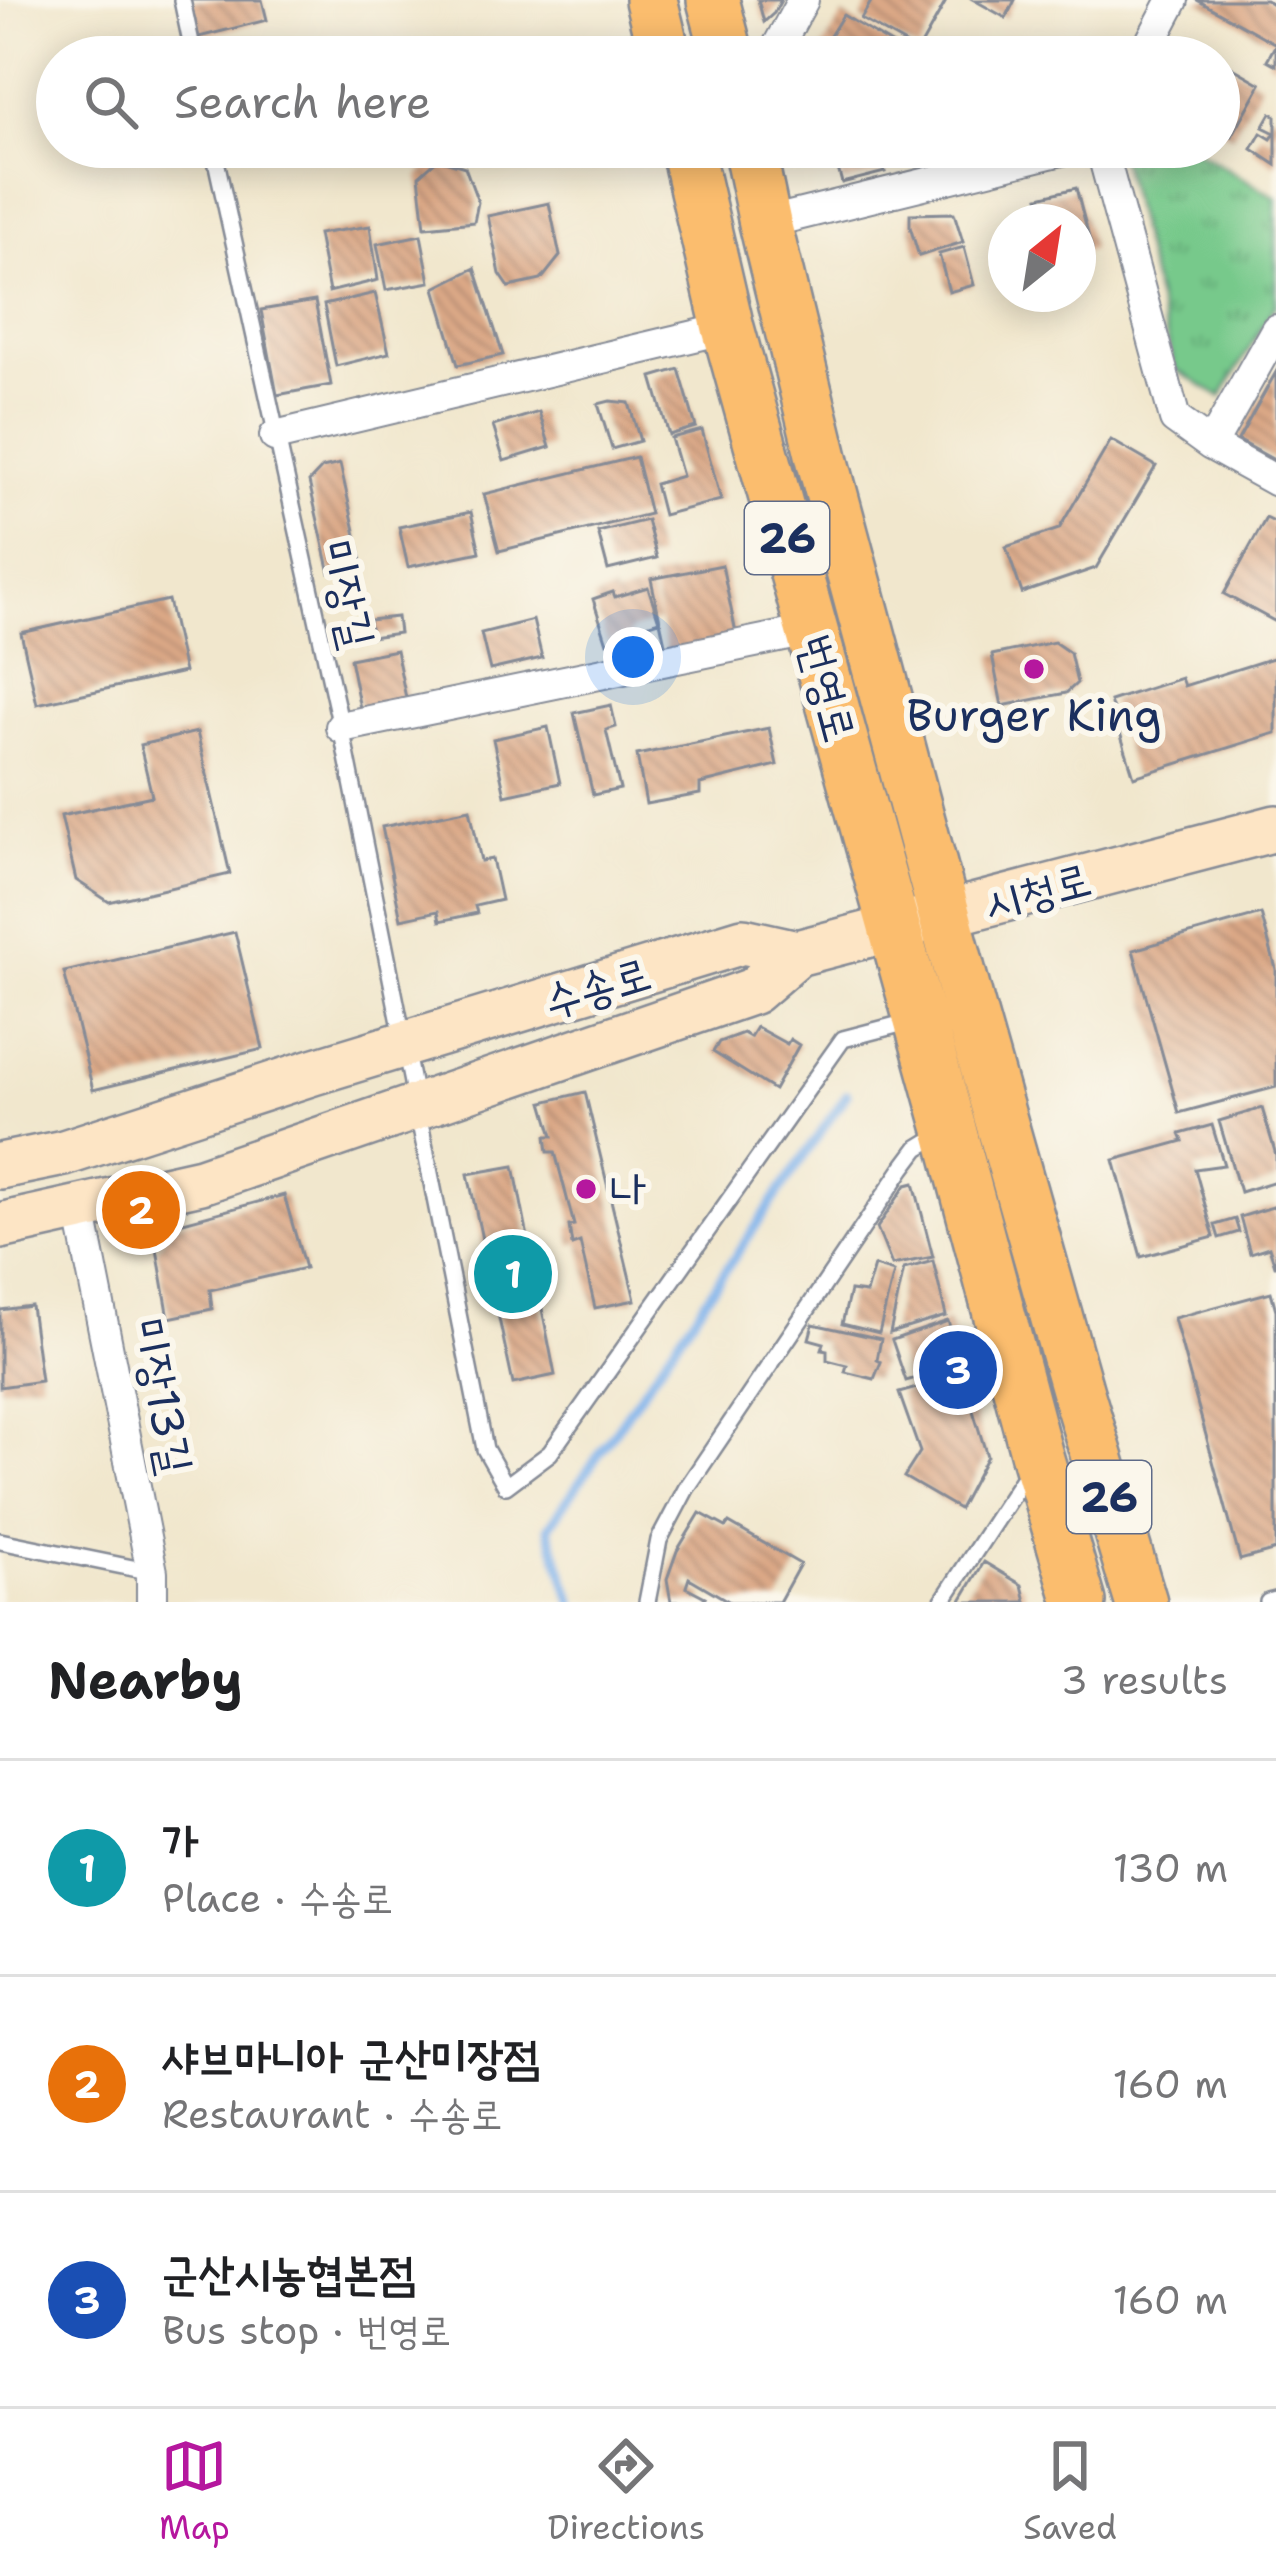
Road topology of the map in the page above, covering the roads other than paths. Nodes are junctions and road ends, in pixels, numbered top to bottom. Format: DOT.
graph roads {
  1 [pos="182,0"];
  2 [pos="652,0"];
  3 [pos="713,0"];
  4 [pos="803,0"];
  5 [pos="1173,0"];
  6 [pos="190,36"];
  7 [pos="660,36"];
  8 [pos="722,36"];
  9 [pos="783,36"];
  10 [pos="1154,36"];
  11 [pos="218,168"];
  12 [pos="691,168"];
  13 [pos="753,168"];
  14 [pos="990,168"];
  15 [pos="1107,168"];
  16 [pos="765,224"];
  17 [pos="728,328"];
  18 [pos="1276,330"];
  19 [pos="275,436"];
  20 [pos="1211,445"];
  21 [pos="1276,482"];
  22 [pos="813,631"];
  23 [pos="341,727"];
  24 [pos="1276,829"];
  25 [pos="946,914"];
  26 [pos="893,928"];
  27 [pos="797,953"];
  28 [pos="944,1013"];
  29 [pos="406,1052"];
  30 [pos="416,1106"];
  31 [pos="976,1122"];
  32 [pos="0,1166"];
  33 [pos="80,1209"];
  34 [pos="0,1226"];
  35 [pos="1037,1456"];
  36 [pos="0,1541"];
  37 [pos="152,1587"];
  38 [pos="647,1602"];
  39 [pos="942,1602"];
  40 [pos="1080,1602"];
  41 [pos="1141,1602"];
  1 -- 6 [label="lane"];
  2 -- 7 [label="main road"];
  3 -- 8 [label="main road"];
  4 -- 9 [label="street"];
  5 -- 10 [label="street"];
  11 -- 19 [label="lane, 미장길"];
  12 -- 17 [label="main road, 번영로 / 26"];
  13 -- 16 [label="main road, 번영로 / 26"];
  14 -- 16 [label="street"];
  15 -- 20 [label="street"];
  16 -- 25 [label="main road, 번영로 / 26"];
  17 -- 19 [label="street"];
  17 -- 22 [label="main road, 번영로 / 26"];
  18 -- 20 [label="street"];
  19 -- 23 [label="lane, 미장길"];
  20 -- 21 [label="street"];
  22 -- 23 [label="street"];
  22 -- 26 [label="main road, 번영로 / 26"];
  23 -- 29 [label="lane, 미장길"];
  24 -- 25 [label="street, 시청로"];
  25 -- 26 [label="street, 시청로"];
  25 -- 28 [label="main road, 번영로 / 26"];
  26 -- 27 [label="street, 시청로"];
  26 -- 28 [label="main road, 번영로 / 26"];
  27 -- 29 [label="street, 수송로"];
  27 -- 30 [label="street, 수송로"];
  28 -- 30 [label="lane"];
  28 -- 31 [label="main road, 번영로 / 26"];
  29 -- 30 [label="lane"];
  29 -- 32 [label="street, 수송로"];
  30 -- 33 [label="street, 수송로"];
  31 -- 35 [label="main road, 번영로 / 26"];
  31 -- 38 [label="lane"];
  31 -- 41 [label="main road, 번영로 / 26"];
  33 -- 34 [label="street, 수송로"];
  33 -- 37 [label="street, 미장13길"];
  35 -- 39 [label="lane"];
  35 -- 40 [label="main road, 번영로 / 26"];
  36 -- 37 [label="lane"];
}
